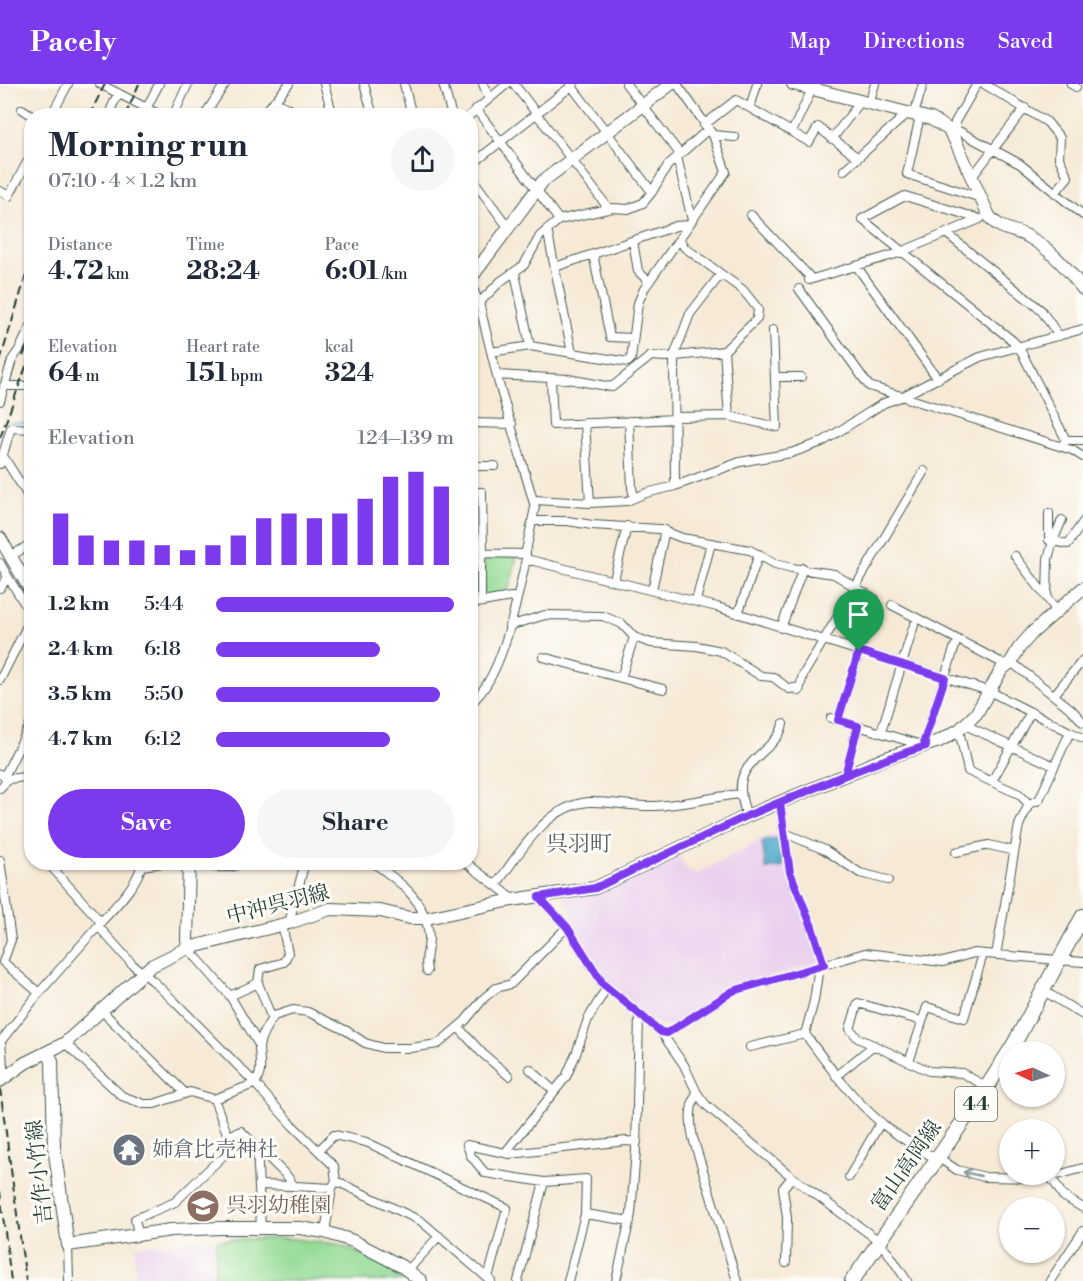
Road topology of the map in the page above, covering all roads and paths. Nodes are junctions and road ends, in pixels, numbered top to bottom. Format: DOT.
graph roads {
  1 [pos="68,84"];
  2 [pos="100,84"];
  3 [pos="159,84"];
  4 [pos="188,84"];
  5 [pos="225,84"];
  6 [pos="289,84"];
  7 [pos="324,84"];
  8 [pos="364,84"];
  9 [pos="404,84"];
  10 [pos="443,84"];
  11 [pos="483,84"];
  12 [pos="507,84"];
  13 [pos="514,84"];
  14 [pos="572,84"];
  15 [pos="626,84"];
  16 [pos="671,84"];
  17 [pos="676,84"];
  18 [pos="757,84"];
  19 [pos="793,84"];
  20 [pos="875,84"];
  21 [pos="923,84"];
  22 [pos="977,84"];
  23 [pos="984,84"];
  24 [pos="821,88"];
  25 [pos="116,89"];
  26 [pos="489,99"];
  27 [pos="274,102"];
  28 [pos="865,102"];
  29 [pos="642,104"];
  30 [pos="147,107"];
  31 [pos="55,108"];
  32 [pos="110,108"];
  33 [pos="177,108"];
  34 [pos="209,108"];
  35 [pos="269,108"];
  36 [pos="286,108"];
  37 [pos="331,108"];
  38 [pos="371,108"];
  39 [pos="410,108"];
  40 [pos="450,108"];
  41 [pos="477,108"];
  42 [pos="750,108"];
  43 [pos="1025,108"];
  44 [pos="478,112"];
  45 [pos="536,113"];
  46 [pos="914,114"];
  47 [pos="951,129"];
  48 [pos="708,130"];
  49 [pos="606,132"];
  50 [pos="792,132"];
  51 [pos="735,137"];
  52 [pos="832,139"];
  53 [pos="501,141"];
  54 [pos="993,150"];
  55 [pos="679,156"];
  56 [pos="571,158"];
  57 [pos="858,158"];
  58 [pos="478,159"];
  59 [pos="24,168"];
  60 [pos="844,170"];
  61 [pos="972,177"];
  62 [pos="478,186"];
  63 [pos="536,189"];
  64 [pos="0,191"];
  65 [pos="652,192"];
  66 [pos="1054,193"];
  67 [pos="981,198"];
  68 [pos="609,209"];
  69 [pos="751,215"];
  70 [pos="1083,215"];
  71 [pos="985,217"];
  72 [pos="559,220"];
  73 [pos="691,223"];
  74 [pos="508,227"];
  75 [pos="547,229"];
  76 [pos="946,233"];
  77 [pos="680,240"];
  78 [pos="633,241"];
  79 [pos="902,251"];
  80 [pos="593,254"];
  81 [pos="555,267"];
  82 [pos="857,267"];
  83 [pos="478,268"];
  84 [pos="515,273"];
  85 [pos="721,274"];
  86 [pos="649,282"];
  87 [pos="799,289"];
  88 [pos="1083,289"];
  89 [pos="478,301"];
  90 [pos="478,314"];
  91 [pos="1083,329"];
  92 [pos="773,330"];
  93 [pos="1059,336"];
  94 [pos="633,338"];
  95 [pos="24,340"];
  96 [pos="530,346"];
  97 [pos="1019,347"];
  98 [pos="724,351"];
  99 [pos="490,352"];
  100 [pos="572,353"];
  101 [pos="674,356"];
  102 [pos="497,375"];
  103 [pos="775,377"];
  104 [pos="801,377"];
  105 [pos="551,378"];
  106 [pos="938,379"];
  107 [pos="4,386"];
  108 [pos="24,386"];
  109 [pos="902,397"];
  110 [pos="0,401"];
  111 [pos="729,416"];
  112 [pos="676,418"];
  113 [pos="629,421"];
  114 [pos="478,423"];
  115 [pos="585,423"];
  116 [pos="512,424"];
  117 [pos="0,428"];
  118 [pos="11,428"];
  119 [pos="24,429"];
  120 [pos="1083,440"];
  121 [pos="1064,443"];
  122 [pos="1083,457"];
  123 [pos="1,460"];
  124 [pos="478,466"];
  125 [pos="495,466"];
  126 [pos="924,471"];
  127 [pos="675,486"];
  128 [pos="24,491"];
  129 [pos="478,492"];
  130 [pos="634,497"];
  131 [pos="534,500"];
  132 [pos="590,503"];
  133 [pos="1049,513"];
  134 [pos="1062,520"];
  135 [pos="533,521"];
  136 [pos="1083,522"];
  137 [pos="627,526"];
  138 [pos="665,530"];
  139 [pos="0,538"];
  140 [pos="1053,541"];
  141 [pos="711,543"];
  142 [pos="24,548"];
  143 [pos="478,553"];
  144 [pos="482,553"];
  145 [pos="759,554"];
  146 [pos="526,556"];
  147 [pos="1015,556"];
  148 [pos="5,560"];
  149 [pos="803,568"];
  150 [pos="8,577"];
  151 [pos="614,580"];
  152 [pos="24,583"];
  153 [pos="855,586"];
  154 [pos="0,588"];
  155 [pos="1083,588"];
  156 [pos="652,590"];
  157 [pos="1047,596"];
  158 [pos="517,598"];
  159 [pos="696,601"];
  160 [pos="481,602"];
  161 [pos="24,603"];
  162 [pos="478,603"];
  163 [pos="892,605"];
  164 [pos="1057,611"];
  165 [pos="738,614"];
  166 [pos="915,625"];
  167 [pos="509,626"];
  168 [pos="781,628"];
  169 [pos="24,632"];
  170 [pos="634,637"];
  171 [pos="823,640"];
  172 [pos="955,646"];
  173 [pos="859,651"];
  174 [pos="543,657"];
  175 [pos="1083,660"];
  176 [pos="1008,664"];
  177 [pos="902,665"];
  178 [pos="621,678"];
  179 [pos="945,678"];
  180 [pos="0,680"];
  181 [pos="663,689"];
  182 [pos="989,691"];
  183 [pos="478,695"];
  184 [pos="1054,696"];
  185 [pos="1031,712"];
  186 [pos="1083,722"];
  187 [pos="783,724"];
  188 [pos="858,726"];
  189 [pos="962,727"];
  190 [pos="881,732"];
  191 [pos="1070,732"];
  192 [pos="24,736"];
  193 [pos="1083,738"];
  194 [pos="926,746"];
  195 [pos="1011,746"];
  196 [pos="1054,766"];
  197 [pos="845,775"];
  198 [pos="4,776"];
  199 [pos="24,776"];
  200 [pos="992,781"];
  201 [pos="0,788"];
  202 [pos="740,794"];
  203 [pos="780,803"];
  204 [pos="1029,804"];
  205 [pos="747,816"];
  206 [pos="785,833"];
  207 [pos="1014,851"];
  208 [pos="956,852"];
  209 [pos="0,860"];
  210 [pos="51,870"];
  211 [pos="139,870"];
  212 [pos="189,870"];
  213 [pos="303,870"];
  214 [pos="382,870"];
  215 [pos="476,870"];
  216 [pos="888,880"];
  217 [pos="496,885"];
  218 [pos="539,897"];
  219 [pos="512,900"];
  220 [pos="1083,916"];
  221 [pos="427,918"];
  222 [pos="99,924"];
  223 [pos="286,924"];
  224 [pos="567,927"];
  225 [pos="188,948"];
  226 [pos="983,954"];
  227 [pos="996,955"];
  228 [pos="1060,961"];
  229 [pos="1083,962"];
  230 [pos="822,965"];
  231 [pos="427,971"];
  232 [pos="143,973"];
  233 [pos="258,983"];
  234 [pos="607,987"];
  235 [pos="1044,990"];
  236 [pos="39,993"];
  237 [pos="230,996"];
  238 [pos="101,1010"];
  239 [pos="639,1015"];
  240 [pos="1083,1015"];
  241 [pos="272,1019"];
  242 [pos="922,1021"];
  243 [pos="458,1027"];
  244 [pos="661,1032"];
  245 [pos="804,1034"];
  246 [pos="65,1043"];
  247 [pos="259,1045"];
  248 [pos="874,1045"];
  249 [pos="750,1047"];
  250 [pos="48,1052"];
  251 [pos="909,1062"];
  252 [pos="531,1069"];
  253 [pos="509,1076"];
  254 [pos="836,1076"];
  255 [pos="2,1079"];
  256 [pos="254,1084"];
  257 [pos="987,1087"];
  258 [pos="554,1091"];
  259 [pos="185,1093"];
  260 [pos="697,1093"];
  261 [pos="214,1099"];
  262 [pos="880,1122"];
  263 [pos="228,1136"];
  264 [pos="637,1142"];
  265 [pos="257,1148"];
  266 [pos="319,1150"];
  267 [pos="505,1153"];
  268 [pos="939,1159"];
  269 [pos="1083,1168"];
  270 [pos="1065,1173"];
  271 [pos="792,1177"];
  272 [pos="849,1177"];
  273 [pos="999,1177"];
  274 [pos="544,1182"];
  275 [pos="334,1184"];
  276 [pos="260,1185"];
  277 [pos="1056,1185"];
  278 [pos="294,1186"];
  279 [pos="1083,1208"];
  280 [pos="585,1214"];
  281 [pos="630,1221"];
  282 [pos="261,1228"];
  283 [pos="1083,1231"];
  284 [pos="325,1232"];
  285 [pos="138,1234"];
  286 [pos="439,1236"];
  287 [pos="879,1242"];
  288 [pos="68,1245"];
  289 [pos="786,1263"];
  290 [pos="408,1270"];
  291 [pos="490,1280"];
  292 [pos="69,1281"];
  293 [pos="421,1281"];
  294 [pos="519,1281"];
  295 [pos="568,1281"];
  296 [pos="616,1281"];
  297 [pos="737,1281"];
  298 [pos="852,1281"];
  299 [pos="907,1281"];
  300 [pos="1050,1281"];
  1 -- 31 [label="street"];
  2 -- 25 [label="street"];
  3 -- 30 [label="street"];
  4 -- 33 [label="street"];
  5 -- 34 [label="street"];
  6 -- 27 [label="street"];
  7 -- 37 [label="street"];
  8 -- 38 [label="street"];
  9 -- 39 [label="street"];
  10 -- 40 [label="street"];
  11 -- 26 [label="street"];
  12 -- 26 [label="street"];
  13 -- 45 [label="street"];
  14 -- 45 [label="street"];
  14 -- 49 [label="street"];
  15 -- 29 [label="street"];
  16 -- 29 [label="main road"];
  17 -- 48 [label="street"];
  18 -- 42 [label="street"];
  19 -- 24 [label="main road"];
  20 -- 28 [label="street"];
  21 -- 46 [label="street"];
  22 -- 47 [label="street"];
  23 -- 43 [label="street"];
  24 -- 28 [label="main road"];
  24 -- 50 [label="street"];
  25 -- 30 [label="street"];
  25 -- 32 [label="street"];
  26 -- 41 [label="street"];
  27 -- 35 [label="street"];
  27 -- 36 [label="street"];
  28 -- 46 [label="main road"];
  28 -- 52 [label="street"];
  29 -- 49 [label="main road"];
  29 -- 55 [label="street"];
  42 -- 48 [label="street"];
  42 -- 50 [label="street"];
  43 -- 54 [label="street"];
  43 -- 66 [label="street"];
  44 -- 53 [label="street"];
  45 -- 53 [label="street"];
  45 -- 56 [label="street"];
  46 -- 47 [label="main road"];
  46 -- 57 [label="street"];
  46 -- 67 [label="street"];
  47 -- 54 [label="street"];
  47 -- 61 [label="main road"];
  48 -- 51 [label="street"];
  48 -- 55 [label="street"];
  48 -- 73 [label="street"];
  49 -- 56 [label="main road"];
  49 -- 65 [label="street"];
  50 -- 52 [label="street"];
  52 -- 57 [label="street"];
  53 -- 58 [label="street"];
  53 -- 63 [label="street"];
  54 -- 61 [label="street"];
  54 -- 66 [label="street"];
  55 -- 65 [label="street"];
  55 -- 73 [label="street"];
  56 -- 63 [label="main road"];
  56 -- 68 [label="street"];
  57 -- 60 [label="street"];
  59 -- 64 [label="street"];
  61 -- 67 [label="main road"];
  62 -- 74 [label="street"];
  63 -- 72 [label="street"];
  63 -- 74 [label="main road"];
  65 -- 68 [label="street"];
  66 -- 70 [label="street"];
  67 -- 71 [label="main road"];
  68 -- 72 [label="street"];
  69 -- 82 [label="street"];
  71 -- 76 [label="street"];
  71 -- 79 [label="street"];
  71 -- 88 [label="main road"];
  72 -- 75 [label="street"];
  73 -- 77 [label="street"];
  73 -- 78 [label="street"];
  74 -- 83 [label="main road"];
  75 -- 81 [label="street"];
  75 -- 84 [label="street"];
  76 -- 79 [label="street"];
  76 -- 93 [label="street"];
  77 -- 85 [label="street"];
  77 -- 86 [label="street"];
  78 -- 80 [label="street"];
  78 -- 86 [label="street"];
  79 -- 82 [label="street"];
  79 -- 97 [label="street"];
  80 -- 81 [label="street"];
  80 -- 94 [label="street"];
  81 -- 100 [label="street"];
  82 -- 106 [label="street"];
  84 -- 89 [label="street"];
  84 -- 96 [label="street"];
  85 -- 98 [label="street"];
  85 -- 101 [label="street"];
  86 -- 94 [label="street"];
  87 -- 109 [label="street"];
  90 -- 99 [label="street"];
  91 -- 93 [label="street"];
  92 -- 103 [label="street"];
  93 -- 97 [label="street"];
  94 -- 100 [label="street"];
  95 -- 107 [label="street"];
  96 -- 99 [label="street"];
  96 -- 100 [label="street"];
  97 -- 106 [label="street"];
  97 -- 121 [label="street"];
  98 -- 101 [label="street"];
  98 -- 111 [label="street"];
  99 -- 102 [label="street"];
  101 -- 105 [label="street"];
  101 -- 112 [label="street"];
  102 -- 105 [label="street"];
  102 -- 116 [label="street"];
  103 -- 104 [label="street"];
  103 -- 111 [label="street"];
  105 -- 115 [label="street"];
  106 -- 109 [label="street"];
  107 -- 108 [label="street"];
  107 -- 110 [label="street"];
  109 -- 121 [label="street"];
  109 -- 127 [label="street"];
  111 -- 112 [label="street"];
  112 -- 113 [label="street"];
  112 -- 127 [label="street"];
  113 -- 115 [label="street"];
  113 -- 130 [label="street"];
  114 -- 116 [label="street"];
  115 -- 132 [label="street"];
  116 -- 131 [label="street"];
  117 -- 118 [label="street"];
  118 -- 119 [label="street"];
  118 -- 123 [label="street"];
  120 -- 121 [label="street"];
  121 -- 122 [label="street"];
  123 -- 128 [label="street"];
  124 -- 125 [label="street"];
  126 -- 153 [label="street"];
  127 -- 130 [label="street"];
  129 -- 144 [label="street"];
  130 -- 132 [label="street"];
  131 -- 132 [label="street"];
  131 -- 135 [label="street"];
  133 -- 140 [label="street"];
  134 -- 140 [label="street"];
  135 -- 137 [label="street"];
  135 -- 146 [label="street"];
  136 -- 140 [label="street"];
  137 -- 138 [label="street"];
  137 -- 151 [label="street"];
  138 -- 141 [label="street"];
  138 -- 156 [label="street"];
  139 -- 148 [label="main road"];
  140 -- 157 [label="street"];
  141 -- 145 [label="street"];
  141 -- 159 [label="street"];
  142 -- 148 [label="street"];
  143 -- 144 [label="street"];
  144 -- 146 [label="street"];
  144 -- 160 [label="street"];
  145 -- 149 [label="street"];
  145 -- 165 [label="street"];
  146 -- 151 [label="street"];
  146 -- 158 [label="street"];
  147 -- 157 [label="street"];
  148 -- 150 [label="street"];
  148 -- 152 [label="main road"];
  149 -- 153 [label="street"];
  149 -- 168 [label="street"];
  150 -- 154 [label="street"];
  150 -- 161 [label="street"];
  151 -- 156 [label="street"];
  153 -- 171 [label="street"];
  153 -- 173 [label="street"];
  155 -- 164 [label="main road, 中沖呉羽線"];
  156 -- 159 [label="street"];
  157 -- 164 [label="street"];
  158 -- 160 [label="street"];
  158 -- 167 [label="street"];
  159 -- 165 [label="street"];
  160 -- 162 [label="street"];
  163 -- 176 [label="street"];
  164 -- 176 [label="main road, 中沖呉羽線"];
  165 -- 168 [label="street"];
  166 -- 177 [label="street"];
  167 -- 170 [label="street"];
  167 -- 183 [label="street"];
  168 -- 171 [label="street"];
  169 -- 180 [label="street"];
  170 -- 171 [label="street"];
  170 -- 178 [label="street"];
  171 -- 173 [label="street"];
  172 -- 179 [label="street"];
  173 -- 177 [label="street"];
  173 -- 188 [label="street"];
  174 -- 178 [label="street"];
  175 -- 184 [label="street"];
  176 -- 182 [label="main road, 中沖呉羽線"];
  176 -- 184 [label="street"];
  177 -- 179 [label="street"];
  177 -- 190 [label="street"];
  178 -- 181 [label="street"];
  179 -- 182 [label="street"];
  179 -- 194 [label="street"];
  182 -- 185 [label="street"];
  182 -- 189 [label="main road, 中沖呉羽線"];
  184 -- 186 [label="street"];
  185 -- 191 [label="street"];
  185 -- 195 [label="street"];
  187 -- 202 [label="street"];
  188 -- 190 [label="street"];
  188 -- 197 [label="street"];
  189 -- 194 [label="main road, 中沖呉羽線"];
  189 -- 195 [label="street"];
  189 -- 200 [label="street"];
  190 -- 194 [label="street"];
  191 -- 193 [label="street"];
  191 -- 196 [label="street"];
  192 -- 198 [label="street"];
  194 -- 197 [label="main road, 中沖呉羽線"];
  195 -- 196 [label="street"];
  195 -- 200 [label="street"];
  196 -- 204 [label="street"];
  197 -- 203 [label="main road, 中沖呉羽線"];
  198 -- 199 [label="street"];
  198 -- 201 [label="street"];
  200 -- 204 [label="street"];
  202 -- 205 [label="street"];
  202 -- 217 [label="street"];
  203 -- 205 [label="main road, 中沖呉羽線"];
  203 -- 206 [label="street"];
  204 -- 207 [label="street"];
  205 -- 218 [label="main road, 中沖呉羽線"];
  206 -- 216 [label="street"];
  206 -- 230 [label="street"];
  207 -- 208 [label="street"];
  207 -- 227 [label="street"];
  209 -- 236 [label="street"];
  210 -- 222 [label="street"];
  211 -- 222 [label="street"];
  212 -- 225 [label="main road"];
  213 -- 223 [label="street"];
  214 -- 221 [label="street"];
  215 -- 217 [label="street"];
  217 -- 219 [label="street"];
  218 -- 219 [label="main road, 中沖呉羽線"];
  218 -- 224 [label="street"];
  219 -- 221 [label="main road, 中沖呉羽線"];
  220 -- 228 [label="main road, 富山高岡線 / 44"];
  221 -- 223 [label="main road, 中沖呉羽線"];
  221 -- 231 [label="street"];
  222 -- 232 [label="street"];
  222 -- 236 [label="street"];
  223 -- 225 [label="main road, 中沖呉羽線"];
  223 -- 233 [label="street"];
  224 -- 234 [label="street"];
  224 -- 243 [label="street"];
  225 -- 232 [label="main road, 中沖呉羽線"];
  225 -- 237 [label="street"];
  226 -- 227 [label="street"];
  226 -- 230 [label="street"];
  226 -- 242 [label="street"];
  227 -- 228 [label="street"];
  228 -- 229 [label="street"];
  228 -- 235 [label="main road, 富山高岡線 / 44"];
  230 -- 244 [label="street"];
  230 -- 245 [label="street"];
  232 -- 238 [label="main road, 中沖呉羽線"];
  232 -- 256 [label="street"];
  233 -- 237 [label="street"];
  233 -- 241 [label="street"];
  234 -- 239 [label="street"];
  234 -- 258 [label="street"];
  235 -- 240 [label="street"];
  235 -- 257 [label="main road, 富山高岡線 / 44"];
  236 -- 255 [label="street"];
  237 -- 247 [label="street"];
  238 -- 246 [label="main road, 中沖呉羽線"];
  238 -- 259 [label="street"];
  239 -- 244 [label="street"];
  239 -- 264 [label="street"];
  241 -- 243 [label="street"];
  241 -- 247 [label="street"];
  242 -- 248 [label="street"];
  242 -- 251 [label="street"];
  243 -- 253 [label="street"];
  244 -- 260 [label="street"];
  245 -- 249 [label="street"];
  245 -- 254 [label="street"];
  246 -- 250 [label="main road, 中沖呉羽線"];
  246 -- 259 [label="street"];
  247 -- 256 [label="street"];
  248 -- 251 [label="street"];
  248 -- 254 [label="street"];
  250 -- 255 [label="main road, 中沖呉羽線"];
  250 -- 288 [label="main road, 吉作小竹線"];
  251 -- 257 [label="street"];
  252 -- 258 [label="street"];
  254 -- 262 [label="street"];
  256 -- 261 [label="street"];
  256 -- 266 [label="street"];
  257 -- 268 [label="main road, 富山高岡線 / 44"];
  258 -- 267 [label="street"];
  259 -- 261 [label="street"];
  260 -- 271 [label="street"];
  260 -- 297 [label="street"];
  261 -- 263 [label="street"];
  262 -- 268 [label="street"];
  262 -- 272 [label="street"];
  263 -- 265 [label="street"];
  263 -- 285 [label="street"];
  264 -- 267 [label="street"];
  264 -- 281 [label="street"];
  265 -- 276 [label="street"];
  265 -- 278 [label="street"];
  266 -- 275 [label="street"];
  266 -- 291 [label="street"];
  267 -- 274 [label="street"];
  273 -- 268 [label="street, one-way"];
  268 -- 287 [label="main road, 富山高岡線 / 44"];
  269 -- 270 [label="street"];
  271 -- 287 [label="street"];
  271 -- 289 [label="street"];
  274 -- 280 [label="street"];
  274 -- 294 [label="street"];
  275 -- 278 [label="street"];
  275 -- 284 [label="street"];
  275 -- 286 [label="street"];
  276 -- 278 [label="street"];
  276 -- 282 [label="street"];
  277 -- 279 [label="street"];
  280 -- 281 [label="street"];
  280 -- 295 [label="street"];
  281 -- 296 [label="street"];
  282 -- 284 [label="main road, 吉作小竹線"];
  282 -- 285 [label="main road, 吉作小竹線"];
  283 -- 300 [label="street"];
  284 -- 290 [label="main road, 吉作小竹線"];
  285 -- 288 [label="main road, 吉作小竹線"];
  286 -- 290 [label="street"];
  286 -- 291 [label="street"];
  287 -- 298 [label="main road, 富山高岡線 / 44"];
  287 -- 299 [label="street"];
  288 -- 292 [label="street"];
  290 -- 293 [label="main road, 吉作小竹線"];
}
